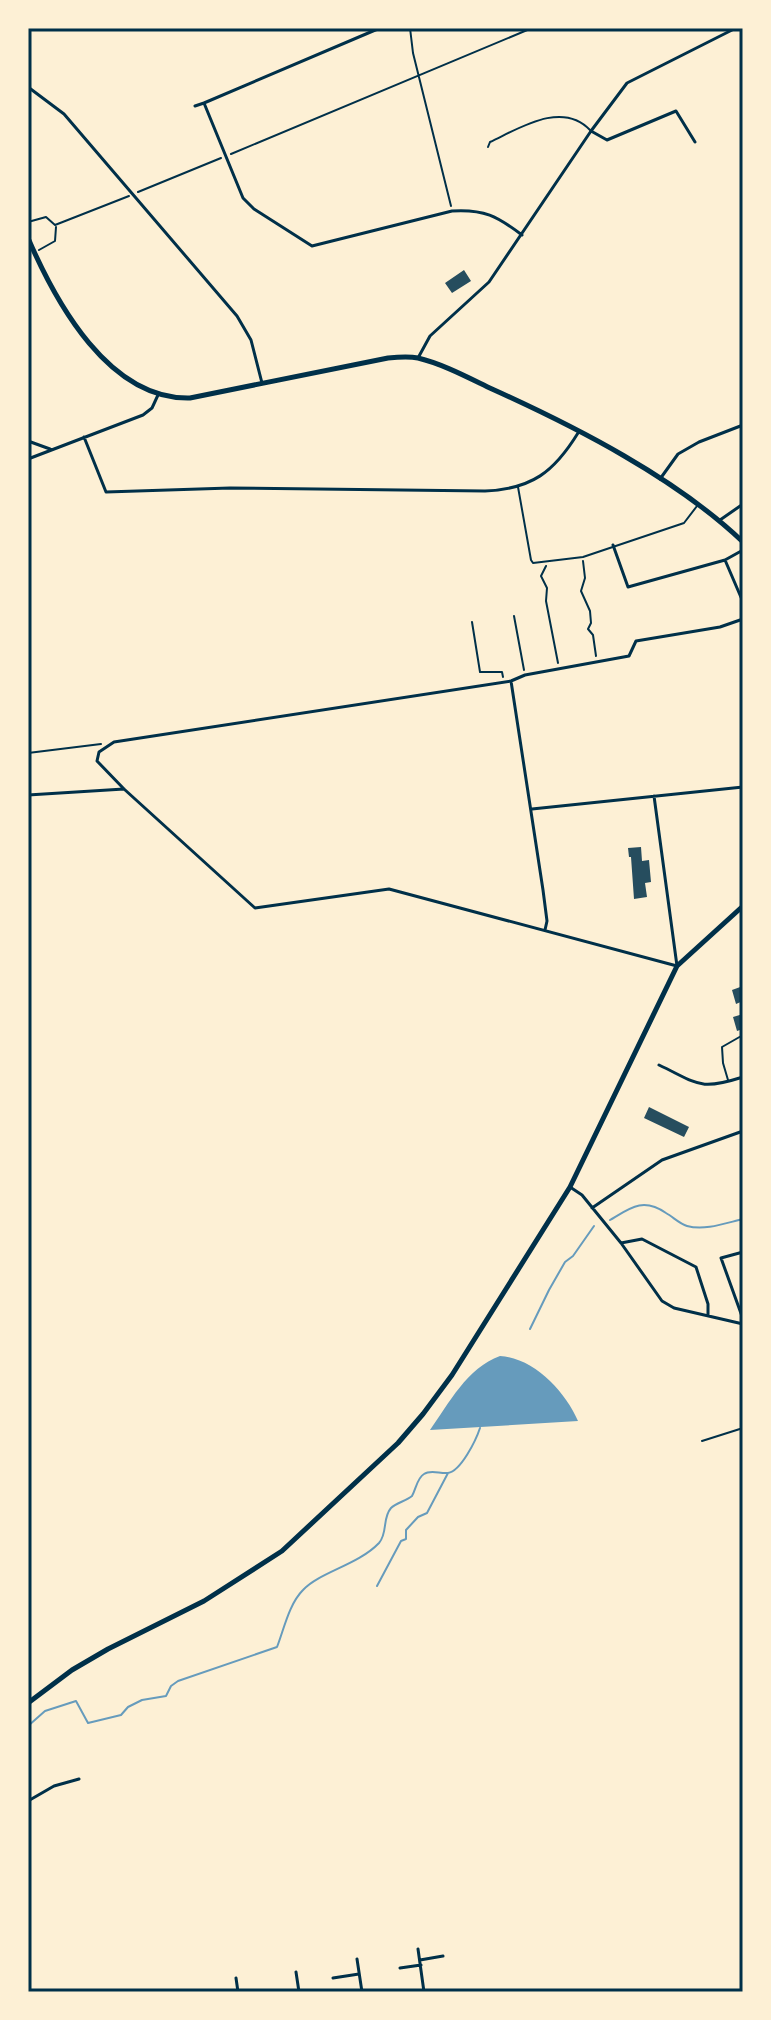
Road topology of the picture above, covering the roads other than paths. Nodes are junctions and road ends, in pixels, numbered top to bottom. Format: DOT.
graph roads {
  1 [pos="380,28"];
  2 [pos="736,28"];
  3 [pos="28,87"];
  4 [pos="204,103"];
  5 [pos="195,106"];
  6 [pos="591,131"];
  7 [pos="695,142"];
  8 [pos="488,147"];
  9 [pos="522,235"];
  10 [pos="28,238"];
  11 [pos="418,358"];
  12 [pos="262,383"];
  13 [pos="158,395"];
  14 [pos="743,425"];
  15 [pos="579,431"];
  16 [pos="84,437"];
  17 [pos="28,441"];
  18 [pos="51,450"];
  19 [pos="28,459"];
  20 [pos="660,479"];
  21 [pos="518,487"];
  22 [pos="743,504"];
  23 [pos="698,506"];
  24 [pos="719,521"];
  25 [pos="743,542"];
  26 [pos="613,545"];
  27 [pos="743,550"];
  28 [pos="725,560"];
  29 [pos="743,602"];
  30 [pos="743,619"];
  31 [pos="511,681"];
  32 [pos="743,787"];
  33 [pos="124,789"];
  34 [pos="28,795"];
  35 [pos="654,796"];
  36 [pos="530,809"];
  37 [pos="743,906"];
  38 [pos="545,932"];
  39 [pos="677,966"];
  40 [pos="743,1035"];
  41 [pos="659,1065"];
  42 [pos="743,1077"];
  43 [pos="729,1082"];
  44 [pos="743,1131"];
  45 [pos="570,1187"];
  46 [pos="592,1208"];
  47 [pos="621,1243"];
  48 [pos="743,1252"];
  49 [pos="708,1315"];
  50 [pos="743,1322"];
  51 [pos="28,1703"];
  52 [pos="79,1779"];
  53 [pos="28,1801"];
  54 [pos="418,1949"];
  55 [pos="443,1956"];
  56 [pos="357,1959"];
  57 [pos="420,1962"];
  58 [pos="400,1968"];
  59 [pos="296,1972"];
  60 [pos="359,1974"];
  61 [pos="236,1978"];
  62 [pos="333,1978"];
  63 [pos="238,1992"];
  64 [pos="299,1992"];
  65 [pos="362,1992"];
  66 [pos="424,1992"];
  1 -- 4 [label="street"];
  2 -- 6 [label="street"];
  3 -- 12 [label="street"];
  4 -- 5 [label="street"];
  4 -- 9 [label="street"];
  6 -- 7 [label="street"];
  6 -- 8 [label="lane"];
  6 -- 9 [label="street"];
  9 -- 11 [label="street"];
  10 -- 13 [label="main road"];
  11 -- 12 [label="main road"];
  11 -- 15 [label="main road"];
  12 -- 13 [label="main road"];
  13 -- 16 [label="street"];
  14 -- 20 [label="street"];
  15 -- 20 [label="main road"];
  15 -- 21 [label="street"];
  16 -- 18 [label="street"];
  16 -- 21 [label="street"];
  17 -- 18 [label="street"];
  18 -- 19 [label="street"];
  20 -- 23 [label="main road"];
  21 -- 26 [label="lane"];
  22 -- 24 [label="street"];
  23 -- 24 [label="main road"];
  23 -- 26 [label="lane"];
  24 -- 25 [label="main road"];
  26 -- 28 [label="street"];
  27 -- 28 [label="street"];
  28 -- 29 [label="street"];
  30 -- 31 [label="street"];
  31 -- 33 [label="street"];
  31 -- 36 [label="street"];
  32 -- 35 [label="street"];
  33 -- 34 [label="street"];
  33 -- 38 [label="street"];
  35 -- 36 [label="street"];
  35 -- 39 [label="street"];
  36 -- 38 [label="street"];
  37 -- 39 [label="main road"];
  38 -- 39 [label="street"];
  39 -- 45 [label="main road"];
  40 -- 43 [label="lane"];
  41 -- 43 [label="street"];
  42 -- 43 [label="street"];
  44 -- 46 [label="street"];
  45 -- 46 [label="street"];
  45 -- 51 [label="main road"];
  46 -- 47 [label="street"];
  47 -- 49 [label="street"];
  47 -- 49 [label="street"];
  48 -- 50 [label="street"];
  49 -- 50 [label="street"];
  52 -- 53 [label="street"];
  54 -- 57 [label="street"];
  55 -- 57 [label="street"];
  56 -- 60 [label="street"];
  57 -- 58 [label="street"];
  57 -- 66 [label="street"];
  59 -- 64 [label="street"];
  60 -- 62 [label="street"];
  60 -- 65 [label="street"];
  61 -- 63 [label="street"];
}
